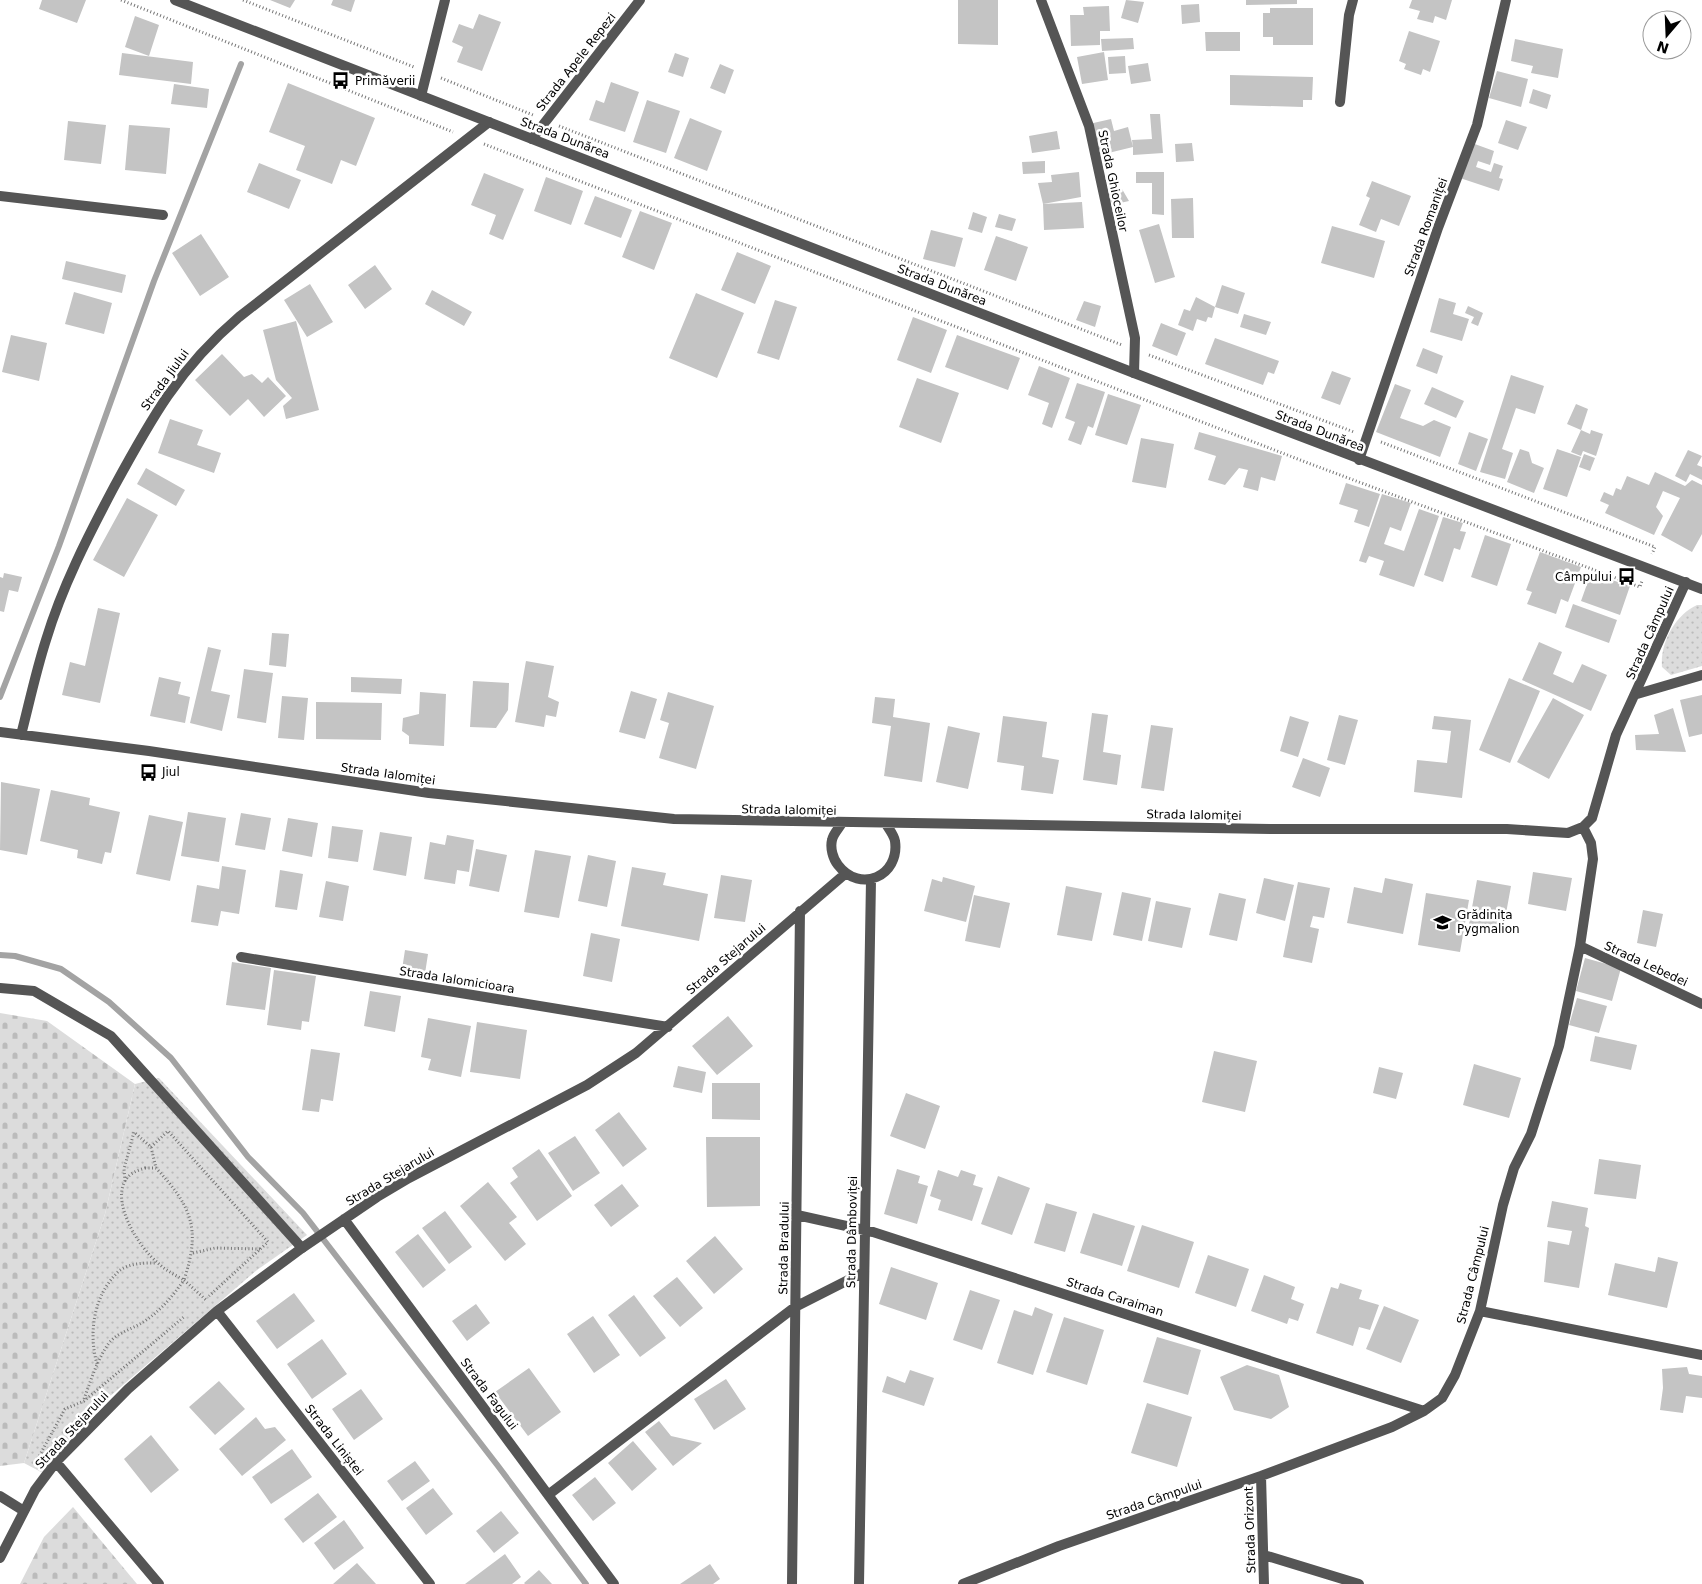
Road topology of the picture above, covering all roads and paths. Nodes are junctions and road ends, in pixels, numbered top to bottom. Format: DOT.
graph roads {
  1 [pos="121,0"];
  2 [pos="175,0"];
  3 [pos="243,0"];
  4 [pos="445,0"];
  5 [pos="640,0"];
  6 [pos="1041,0"];
  7 [pos="1353,0"];
  8 [pos="1506,0"];
  9 [pos="427,72"];
  10 [pos="421,96"];
  11 [pos="1340,102"];
  12 [pos="546,121"];
  13 [pos="489,122"];
  14 [pos="468,138"];
  15 [pos="532,139"];
  16 [pos="0,196"];
  17 [pos="163,215"];
  18 [pos="1134,350"];
  19 [pos="1134,373"];
  20 [pos="1367,437"];
  21 [pos="1359,460"];
  22 [pos="1655,547"];
  23 [pos="1686,582"];
  24 [pos="1640,587"];
  25 [pos="1702,588"];
  26 [pos="1702,676"];
  27 [pos="1637,694"];
  28 [pos="0,732"];
  29 [pos="21,735"];
  30 [pos="842,823"];
  31 [pos="886,824"];
  32 [pos="1583,827"];
  33 [pos="845,874"];
  34 [pos="871,880"];
  35 [pos="800,911"];
  36 [pos="1580,946"];
  37 [pos="241,957"];
  38 [pos="0,988"];
  39 [pos="1702,1004"];
  40 [pos="668,1027"];
  41 [pos="151,1147"];
  42 [pos="156,1168"];
  43 [pos="125,1181"];
  44 [pos="796,1214"];
  45 [pos="344,1220"];
  46 [pos="865,1229"];
  47 [pos="307,1245"];
  48 [pos="260,1249"];
  49 [pos="193,1253"];
  50 [pos="157,1263"];
  51 [pos="864,1272"];
  52 [pos="184,1280"];
  53 [pos="205,1300"];
  54 [pos="197,1306"];
  55 [pos="795,1307"];
  56 [pos="217,1311"];
  57 [pos="1480,1311"];
  58 [pos="190,1312"];
  59 [pos="1702,1355"];
  60 [pos="97,1364"];
  61 [pos="84,1401"];
  62 [pos="1424,1411"];
  63 [pos="56,1462"];
  64 [pos="34,1466"];
  65 [pos="1261,1476"];
  66 [pos="548,1495"];
  67 [pos="0,1496"];
  68 [pos="24,1511"];
  69 [pos="1264,1555"];
  70 [pos="0,1558"];
  71 [pos="159,1584"];
  72 [pos="430,1584"];
  73 [pos="614,1584"];
  74 [pos="792,1584"];
  75 [pos="859,1584"];
  76 [pos="963,1584"];
  77 [pos="1264,1584"];
  78 [pos="1358,1584"];
  1 -- 14 [label="path"];
  2 -- 10 [label="street, Strada Dunărea"];
  3 -- 9 [label="path, Strada Dunărea"];
  4 -- 9 [label="street"];
  5 -- 12 [label="street, Strada Apele Repezi"];
  6 -- 18 [label="street, Strada Ghioceilor"];
  7 -- 11 [label="street"];
  8 -- 20 [label="street, Strada Romaniței"];
  9 -- 10 [label="street"];
  9 -- 12 [label="path, Strada Dunărea"];
  10 -- 13 [label="street, Strada Dunărea"];
  12 -- 15 [label="street, Strada Apele Repezi"];
  12 -- 18 [label="path, Strada Dunărea"];
  13 -- 14 [label="street, Strada Jiului"];
  13 -- 15 [label="street, Strada Dunărea"];
  14 -- 24 [label="path"];
  14 -- 29 [label="street, Strada Jiului"];
  15 -- 19 [label="street, Strada Dunărea"];
  16 -- 17 [label="street"];
  18 -- 19 [label="street, Strada Ghioceilor"];
  18 -- 20 [label="path, Strada Dunărea"];
  19 -- 21 [label="street, Strada Dunărea"];
  20 -- 21 [label="street, Strada Romaniței"];
  20 -- 22 [label="path, Strada Dunărea"];
  21 -- 23 [label="street, Strada Dunărea"];
  23 -- 25 [label="street, Strada Dunărea"];
  23 -- 27 [label="street, Strada Câmpului"];
  26 -- 27 [label="street, Strada Câmpului"];
  27 -- 32 [label="street, Strada Câmpului"];
  28 -- 29 [label="street, Strada Ialomiței"];
  29 -- 30 [label="street, Strada Ialomiței"];
  30 -- 31 [label="street, Strada Ialomiței"];
  30 -- 33 [label="street"];
  31 -- 32 [label="street, Strada Ialomiței"];
  31 -- 34 [label="street"];
  32 -- 36 [label="street, Strada Câmpului"];
  33 -- 34 [label="street"];
  33 -- 35 [label="street, Strada Stejarului"];
  34 -- 46 [label="street, Strada Dâmboviței"];
  35 -- 40 [label="street, Strada Stejarului"];
  35 -- 44 [label="street, Strada Bradului"];
  36 -- 39 [label="street, Strada Lebedei"];
  36 -- 57 [label="street, Strada Câmpului"];
  37 -- 40 [label="street, Strada Ialomicioara"];
  38 -- 47 [label="street"];
  40 -- 45 [label="street, Strada Stejarului"];
  41 -- 42 [label="path"];
  41 -- 43 [label="path"];
  41 -- 48 [label="path"];
  42 -- 43 [label="path"];
  42 -- 49 [label="path"];
  43 -- 50 [label="path"];
  44 -- 46 [label="street, Strada Caraiman"];
  44 -- 55 [label="street, Strada Bradului"];
  45 -- 47 [label="street, Strada Stejarului"];
  45 -- 66 [label="street, Strada Fagului"];
  46 -- 51 [label="street, Strada Dâmboviței"];
  46 -- 62 [label="street, Strada Caraiman"];
  47 -- 56 [label="street, Strada Stejarului"];
  48 -- 49 [label="path"];
  48 -- 53 [label="path"];
  49 -- 52 [label="path"];
  50 -- 52 [label="path"];
  50 -- 60 [label="path"];
  51 -- 55 [label="street"];
  51 -- 75 [label="street, Strada Dâmboviței"];
  52 -- 53 [label="path"];
  52 -- 60 [label="path"];
  53 -- 54 [label="path"];
  53 -- 56 [label="path"];
  55 -- 66 [label="street"];
  55 -- 74 [label="street, Strada Bradului"];
  56 -- 63 [label="street, Strada Stejarului"];
  56 -- 72 [label="street, Strada Liniștei"];
  57 -- 59 [label="street"];
  57 -- 62 [label="street, Strada Câmpului"];
  58 -- 61 [label="path"];
  60 -- 61 [label="path"];
  61 -- 64 [label="path"];
  62 -- 65 [label="street, Strada Câmpului"];
  63 -- 68 [label="street, Strada Stejarului"];
  63 -- 71 [label="street"];
  65 -- 69 [label="street, Strada Orizont"];
  65 -- 76 [label="street, Strada Câmpului"];
  66 -- 73 [label="street, Strada Fagului"];
  67 -- 68 [label="street"];
  68 -- 70 [label="street, Strada Stejarului"];
  69 -- 77 [label="street, Strada Orizont"];
  69 -- 78 [label="street"];
}
